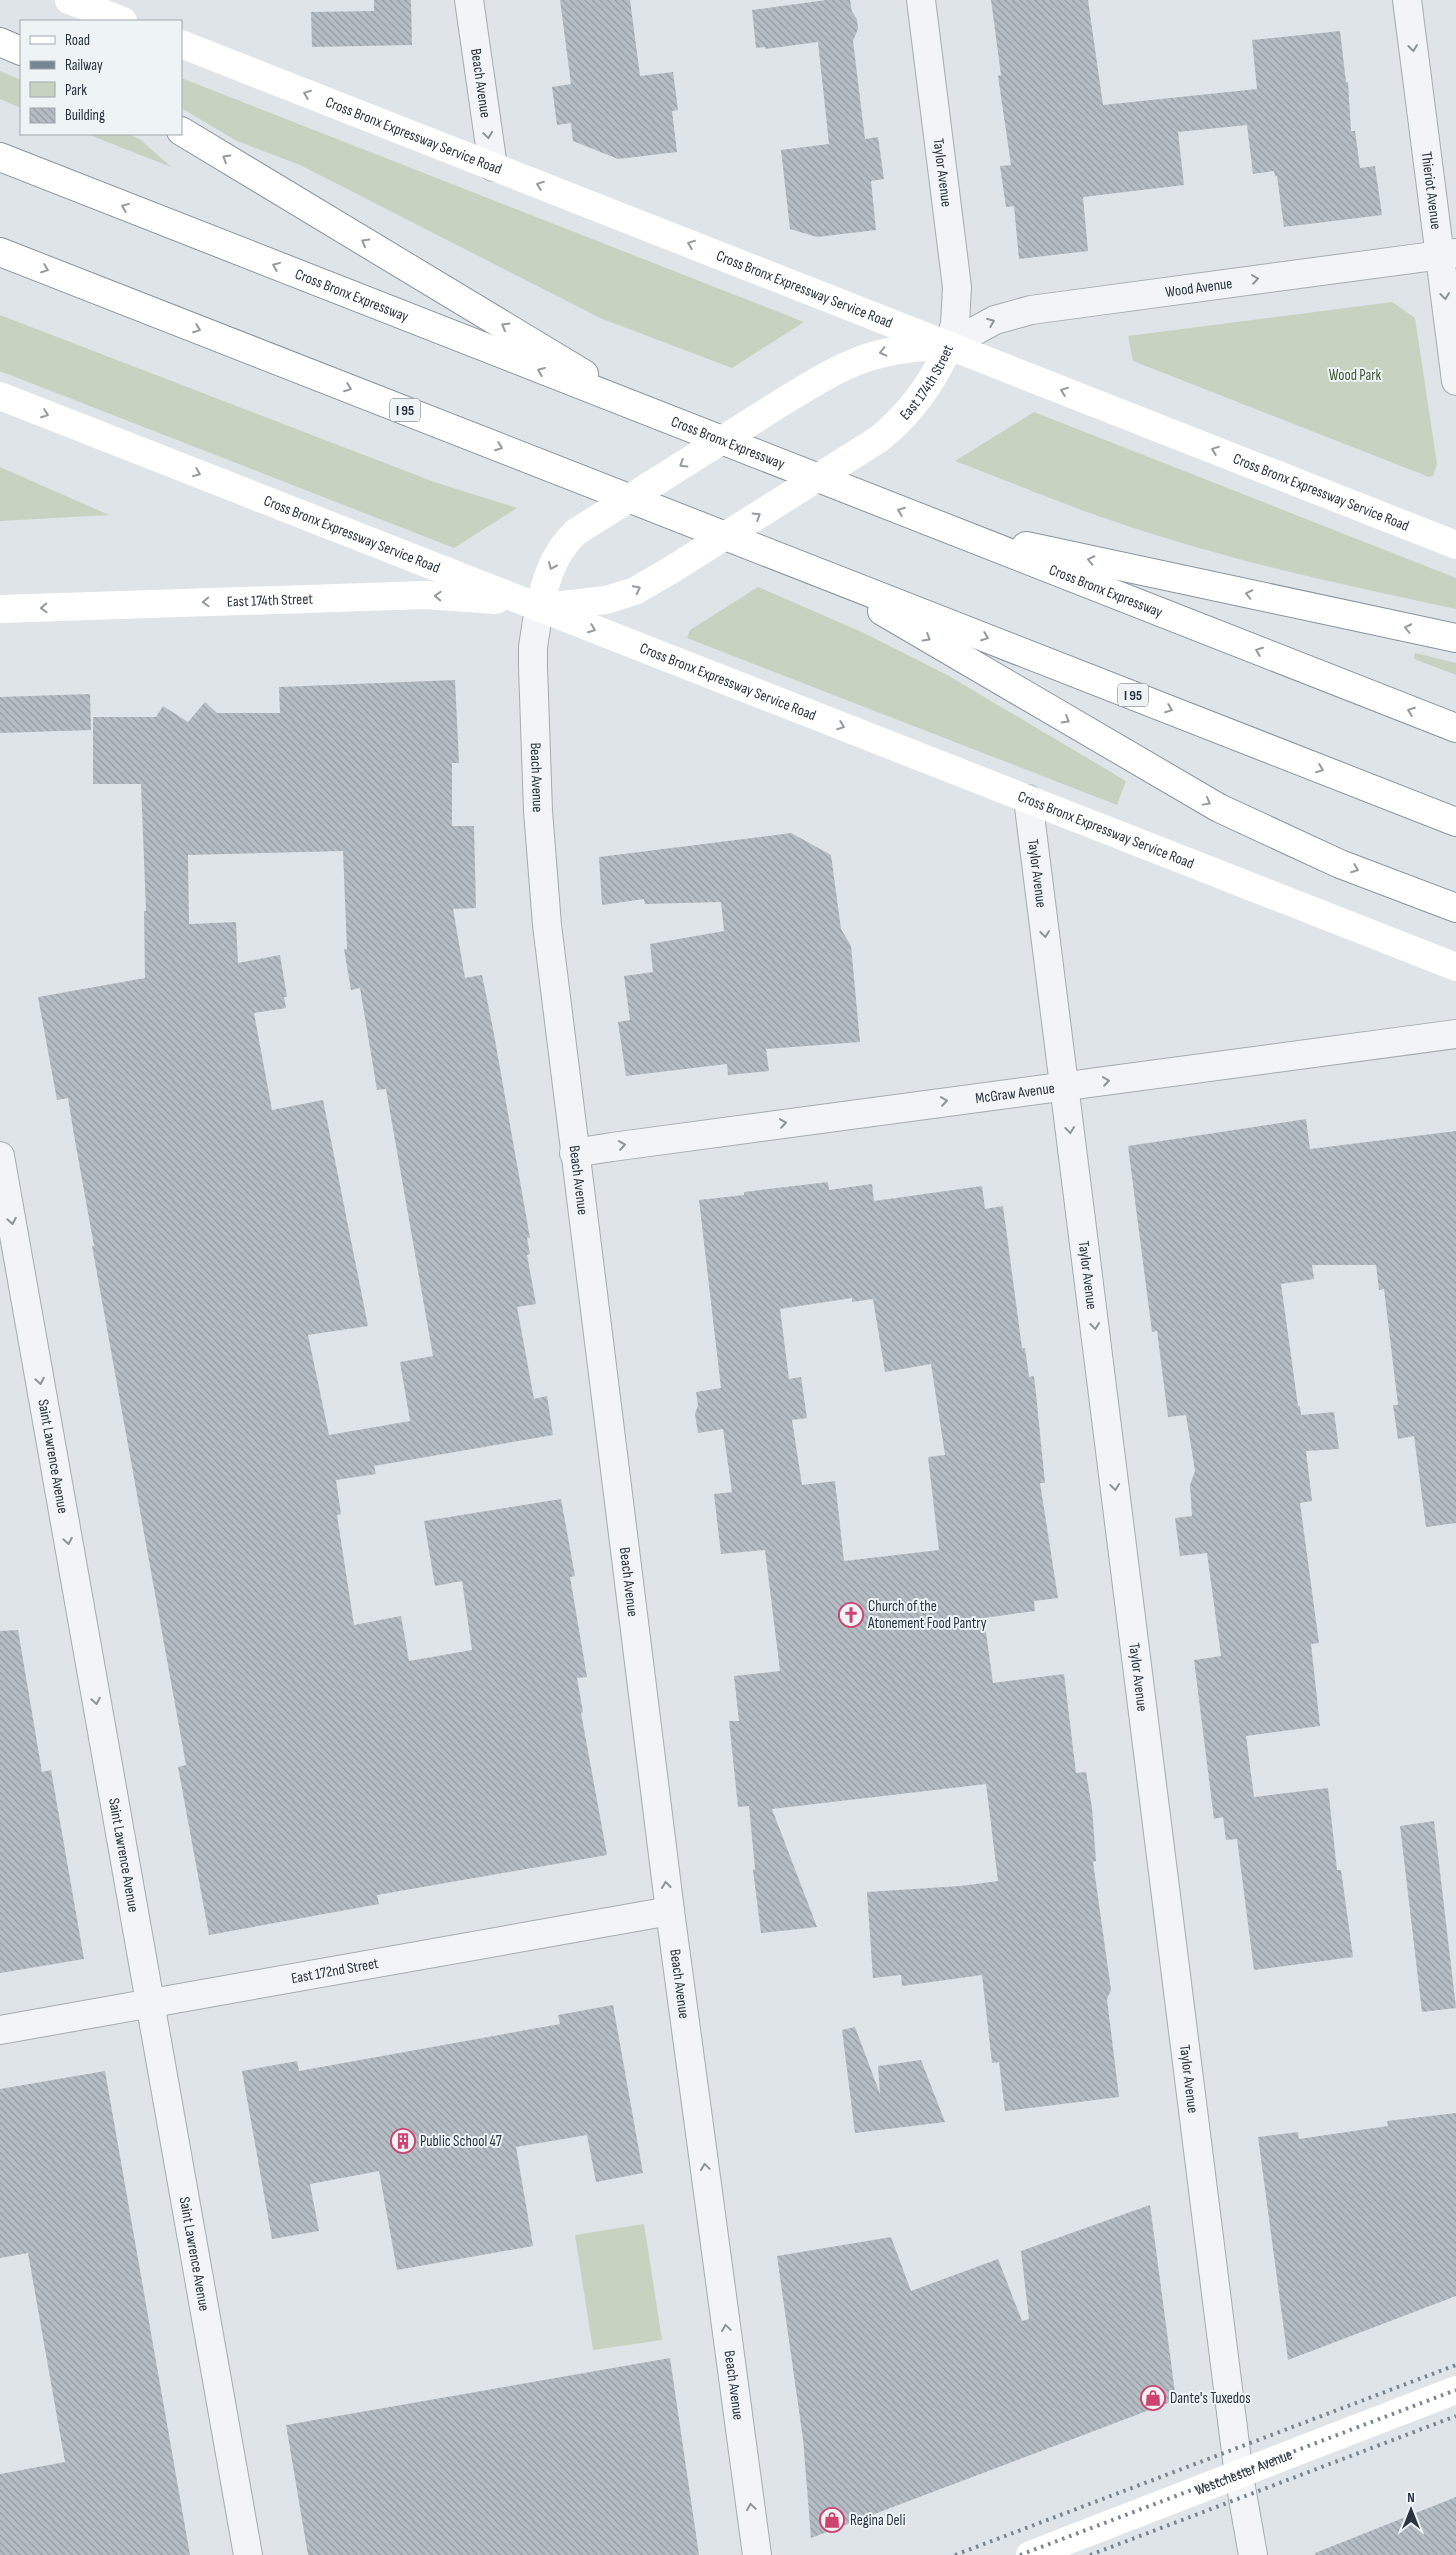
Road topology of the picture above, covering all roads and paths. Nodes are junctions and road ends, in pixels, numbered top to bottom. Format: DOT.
graph roads {
  1 [pos="69,0"];
  2 [pos="469,0"];
  3 [pos="921,0"];
  4 [pos="1407,0"];
  5 [pos="120,20"];
  6 [pos="0,42"];
  7 [pos="182,44"];
  8 [pos="20,51"];
  9 [pos="182,132"];
  10 [pos="0,158"];
  11 [pos="493,167"];
  12 [pos="0,252"];
  13 [pos="1448,254"];
  14 [pos="949,345"];
  15 [pos="1456,381"];
  16 [pos="0,396"];
  17 [pos="651,414"];
  18 [pos="946,529"];
  19 [pos="1456,545"];
  20 [pos="809,568"];
  21 [pos="539,608"];
  22 [pos="0,609"];
  23 [pos="1456,638"];
  24 [pos="1456,728"];
  25 [pos="1028,799"];
  26 [pos="1456,822"];
  27 [pos="1456,908"];
  28 [pos="1456,967"];
  29 [pos="1456,1034"];
  30 [pos="1065,1086"];
  31 [pos="574,1153"];
  32 [pos="0,1156"];
  33 [pos="670,1911"];
  34 [pos="150,2003"];
  35 [pos="0,2030"];
  36 [pos="1456,2390"];
  37 [pos="1239,2476"];
  38 [pos="248,2555"];
  39 [pos="757,2555"];
  40 [pos="1030,2555"];
  41 [pos="1253,2555"];
  1 -- 5 [label="main road"];
  2 -- 11 [label="street, Beach Avenue, one-way"];
  3 -- 14 [label="street, Taylor Avenue"];
  4 -- 13 [label="street, Thieriot Avenue, one-way"];
  6 -- 8 [label="main road"];
  11 -- 7 [label="main road, Cross Bronx Expressway Service Road, one-way"];
  17 -- 9 [label="main road, one-way"];
  17 -- 10 [label="main road, Cross Bronx Expressway, one-way"];
  14 -- 11 [label="main road, Cross Bronx Expressway Service Road, one-way"];
  12 -- 20 [label="main road, I 95, one-way"];
  14 -- 13 [label="street, Wood Avenue, one-way"];
  13 -- 15 [label="street, Thieriot Avenue, one-way"];
  19 -- 14 [label="main road, Cross Bronx Expressway Service Road, one-way"];
  21 -- 14 [label="main road, East 174th Street, one-way, bridge"];
  14 -- 21 [label="main road, East 174th Street, one-way, bridge"];
  16 -- 21 [label="main road, Cross Bronx Expressway Service Road, one-way"];
  18 -- 17 [label="main road, Cross Bronx Expressway, one-way"];
  23 -- 18 [label="main road, one-way"];
  24 -- 18 [label="main road, Cross Bronx Expressway, one-way"];
  20 -- 26 [label="main road, I 95, one-way"];
  20 -- 27 [label="main road, one-way"];
  21 -- 22 [label="main road, East 174th Street, one-way"];
  21 -- 25 [label="main road, Cross Bronx Expressway Service Road, one-way"];
  21 -- 31 [label="street, Beach Avenue"];
  25 -- 28 [label="main road, Cross Bronx Expressway Service Road"];
  25 -- 30 [label="street, Taylor Avenue, one-way"];
  30 -- 29 [label="street, McGraw Avenue, one-way"];
  31 -- 30 [label="street, McGraw Avenue, one-way"];
  30 -- 37 [label="street, Taylor Avenue, one-way"];
  33 -- 31 [label="street, Beach Avenue, one-way"];
  32 -- 34 [label="street, Saint Lawrence Avenue, one-way"];
  33 -- 34 [label="street, East 172nd Street"];
  39 -- 33 [label="street, Beach Avenue, one-way"];
  34 -- 35 [label="street, East 172nd Street"];
  34 -- 38 [label="street, Saint Lawrence Avenue"];
  36 -- 37 [label="main road, Westchester Avenue"];
  37 -- 40 [label="main road, Westchester Avenue"];
  37 -- 41 [label="street, Taylor Avenue"];
}
